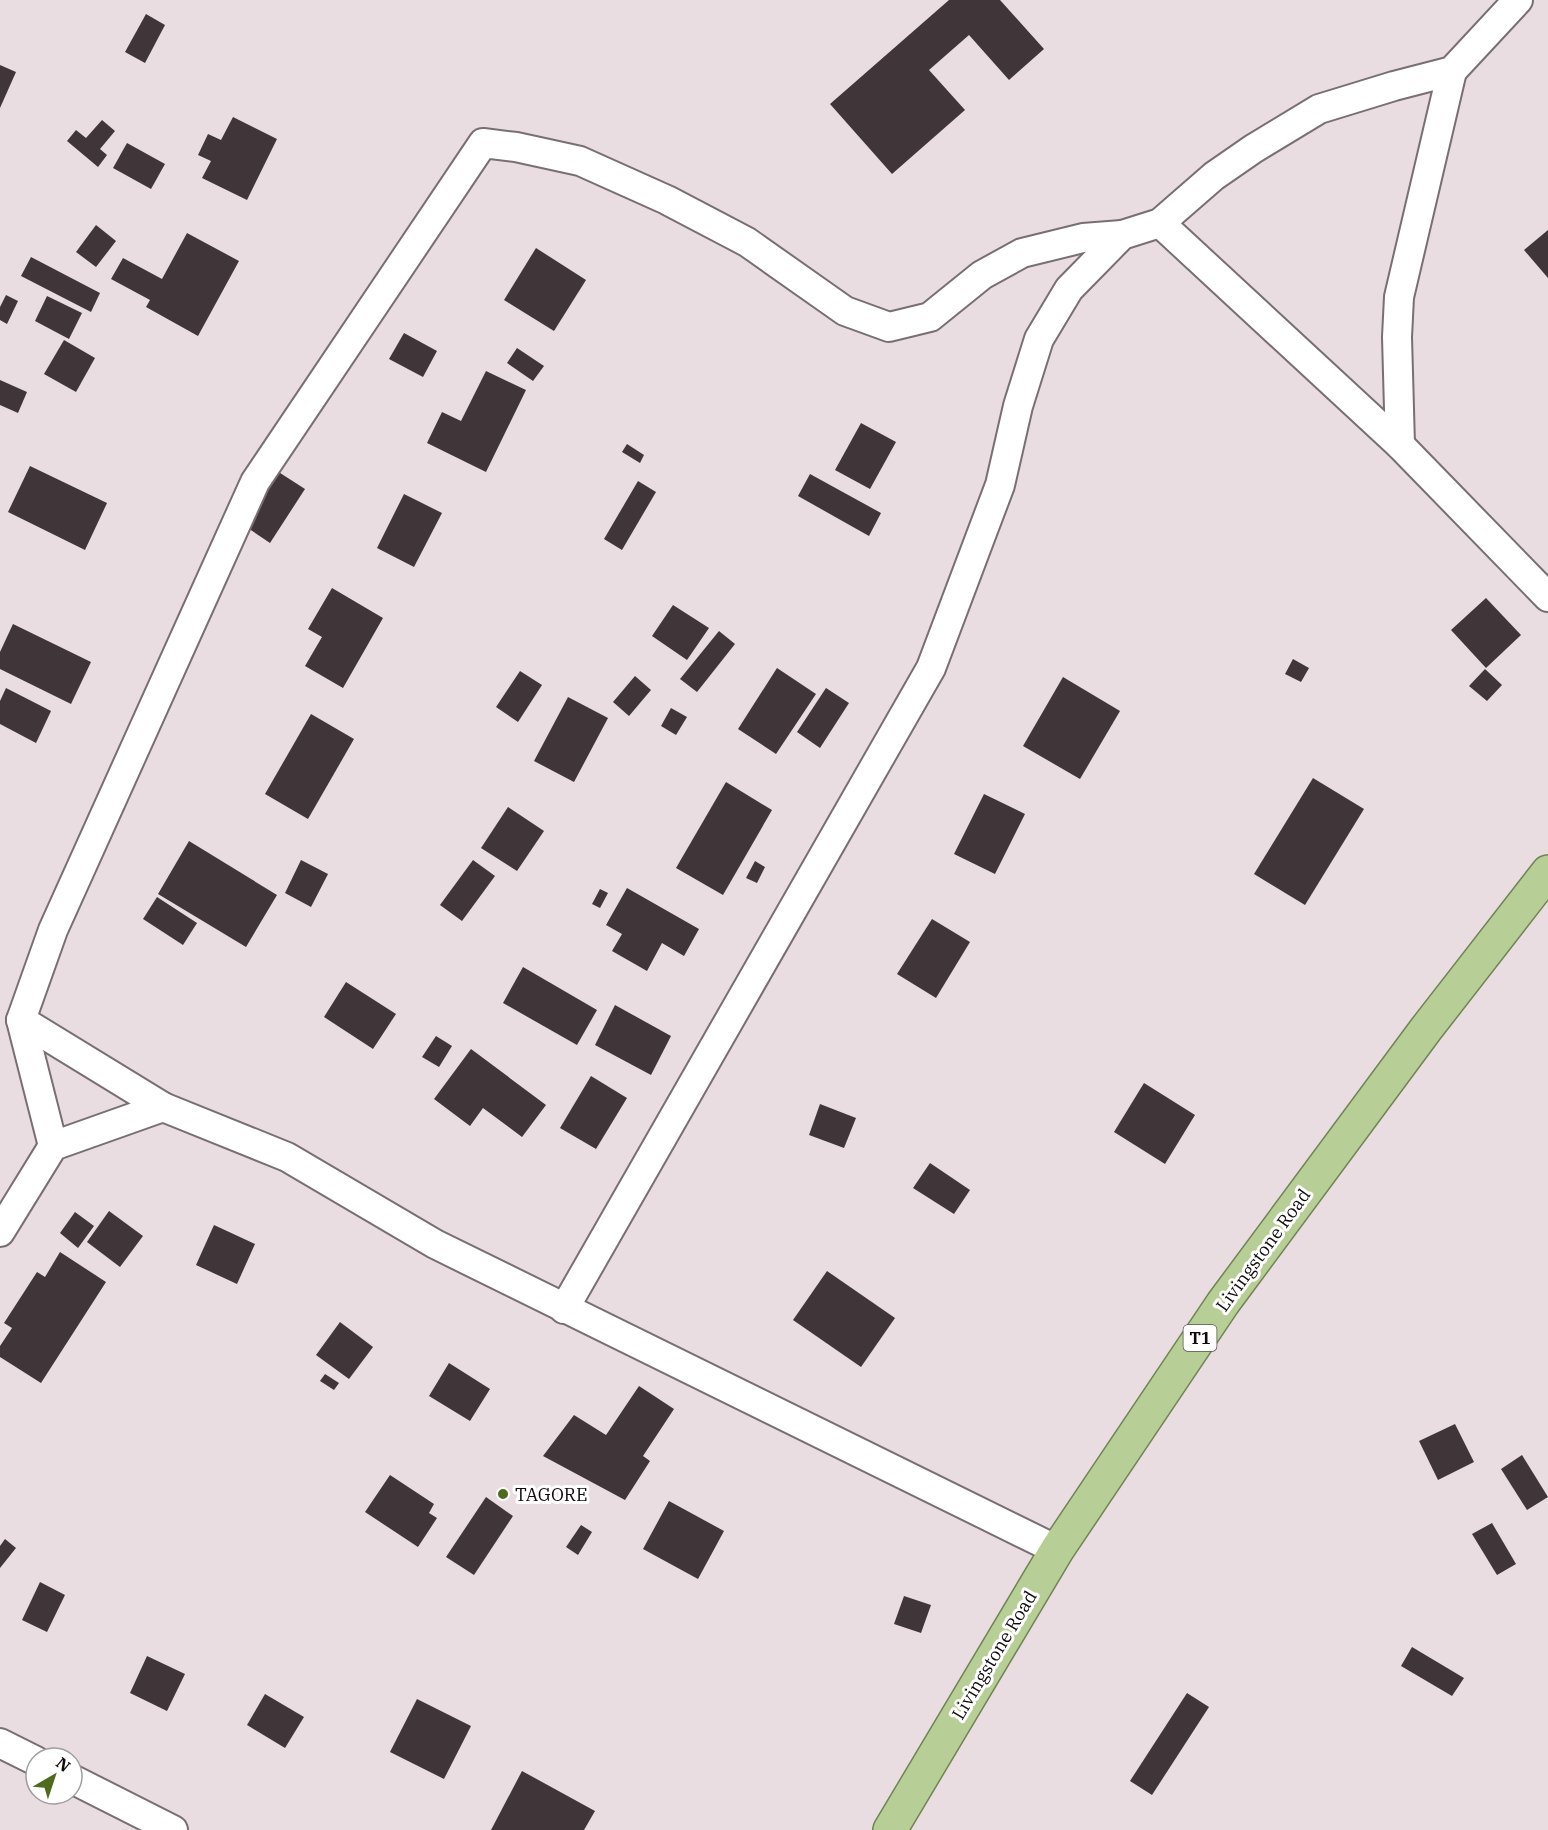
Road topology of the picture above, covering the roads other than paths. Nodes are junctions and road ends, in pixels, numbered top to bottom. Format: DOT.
graph roads {
  1 [pos="1518,0"];
  2 [pos="1452,71"];
  3 [pos="1160,223"];
  4 [pos="1122,235"];
  5 [pos="1400,445"];
  6 [pos="1548,597"];
  7 [pos="1548,872"];
  8 [pos="21,1020"];
  9 [pos="163,1107"];
  10 [pos="53,1146"];
  11 [pos="0,1232"];
  12 [pos="564,1309"];
  13 [pos="1057,1550"];
  14 [pos="0,1743"];
  15 [pos="24,1755"];
  16 [pos="84,1785"];
  17 [pos="173,1830"];
  18 [pos="890,1830"];
  1 -- 2 [label="street"];
  2 -- 3 [label="street"];
  2 -- 5 [label="street"];
  3 -- 4 [label="street"];
  3 -- 5 [label="street"];
  4 -- 8 [label="street"];
  4 -- 12 [label="street"];
  5 -- 6 [label="street"];
  7 -- 13 [label="highway, Livingstone Road / T1"];
  8 -- 9 [label="street"];
  8 -- 10 [label="street"];
  9 -- 10 [label="street"];
  9 -- 12 [label="street"];
  10 -- 11 [label="street"];
  12 -- 13 [label="street"];
  13 -- 18 [label="highway, Livingstone Road / T1"];
  14 -- 15 [label="street"];
  16 -- 17 [label="street"];
}
